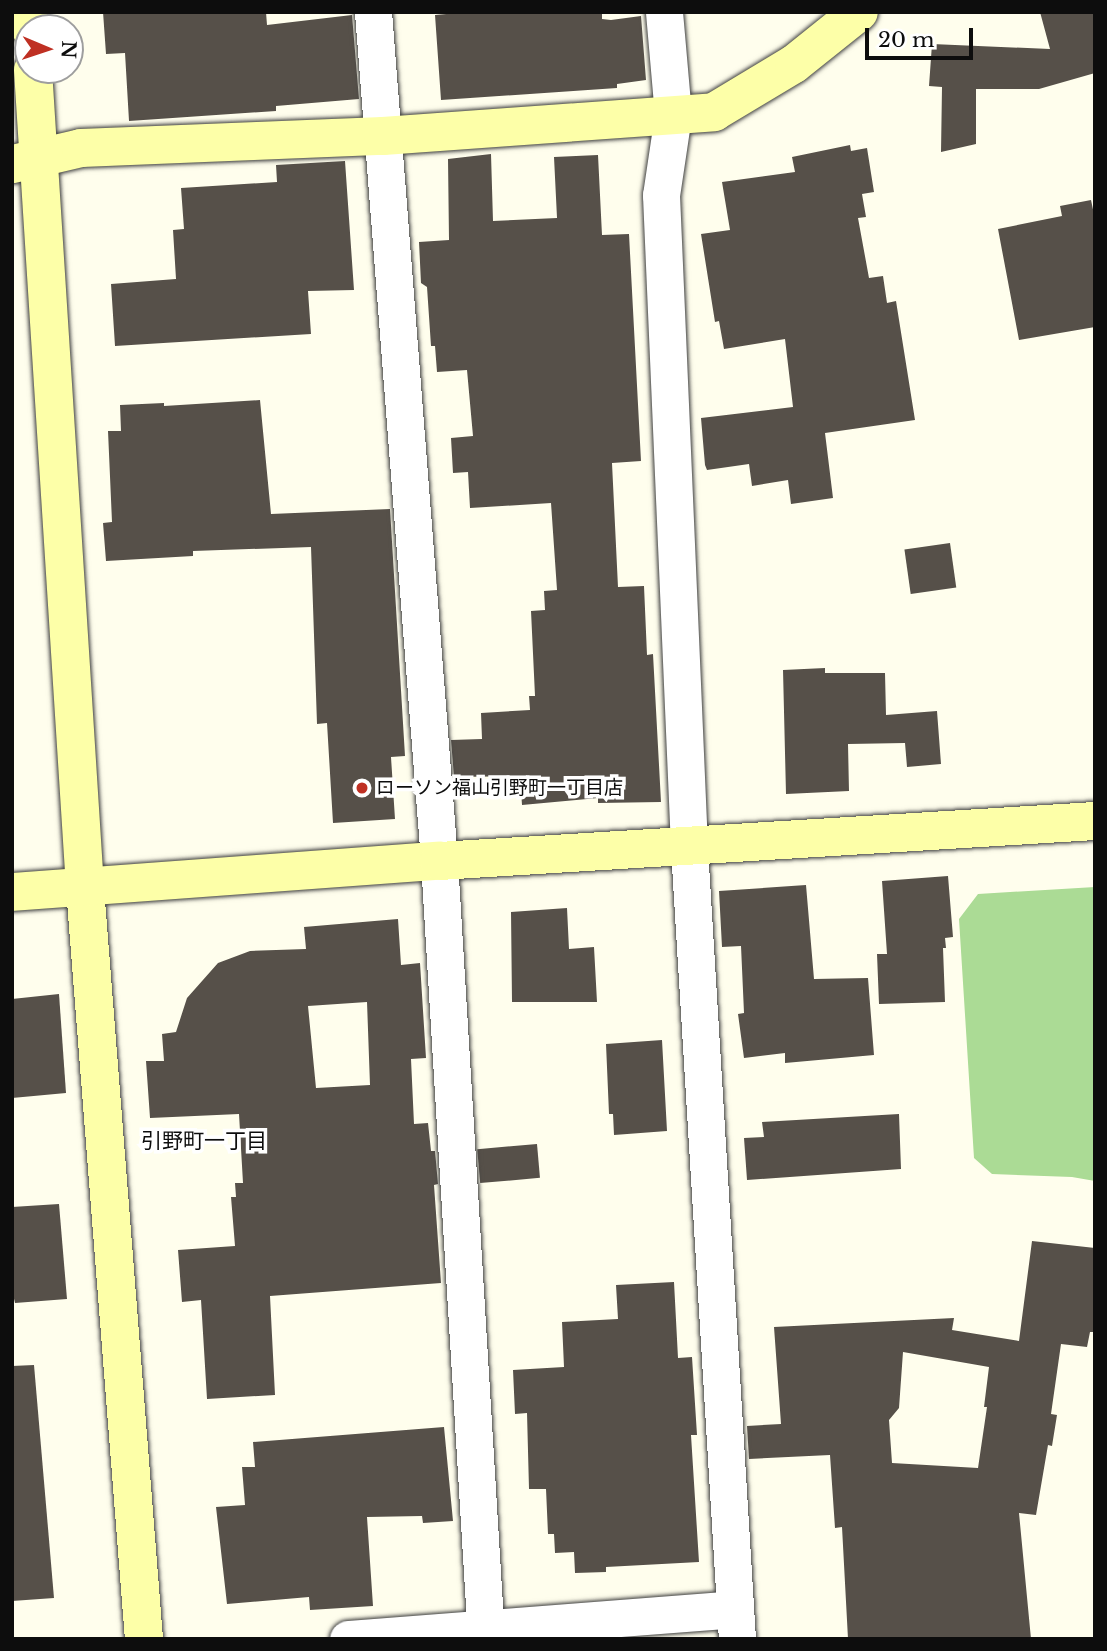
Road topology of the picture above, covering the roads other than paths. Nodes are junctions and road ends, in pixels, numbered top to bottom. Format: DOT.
graph roads {
  1 [pos="373,12"];
  2 [pos="664,12"];
  3 [pos="859,12"];
  4 [pos="32,84"];
  5 [pos="673,115"];
  6 [pos="383,136"];
  7 [pos="24,161"];
  8 [pos="1095,821"];
  9 [pos="689,848"];
  10 [pos="439,860"];
  11 [pos="85,888"];
  12 [pos="12,892"];
  13 [pos="736,1624"];
  14 [pos="485,1633"];
  15 [pos="144,1639"];
  16 [pos="348,1639"];
  1 -- 6 [label="street"];
  2 -- 5 [label="street"];
  3 -- 5 [label="street"];
  4 -- 7 [label="street"];
  5 -- 6 [label="street"];
  5 -- 9 [label="street"];
  6 -- 7 [label="street"];
  6 -- 10 [label="street"];
  7 -- 11 [label="street"];
  8 -- 9 [label="street"];
  9 -- 10 [label="street"];
  9 -- 13 [label="street"];
  10 -- 11 [label="street"];
  10 -- 14 [label="street"];
  11 -- 12 [label="street"];
  11 -- 15 [label="street"];
  13 -- 14 [label="street"];
  14 -- 16 [label="street"];
}
